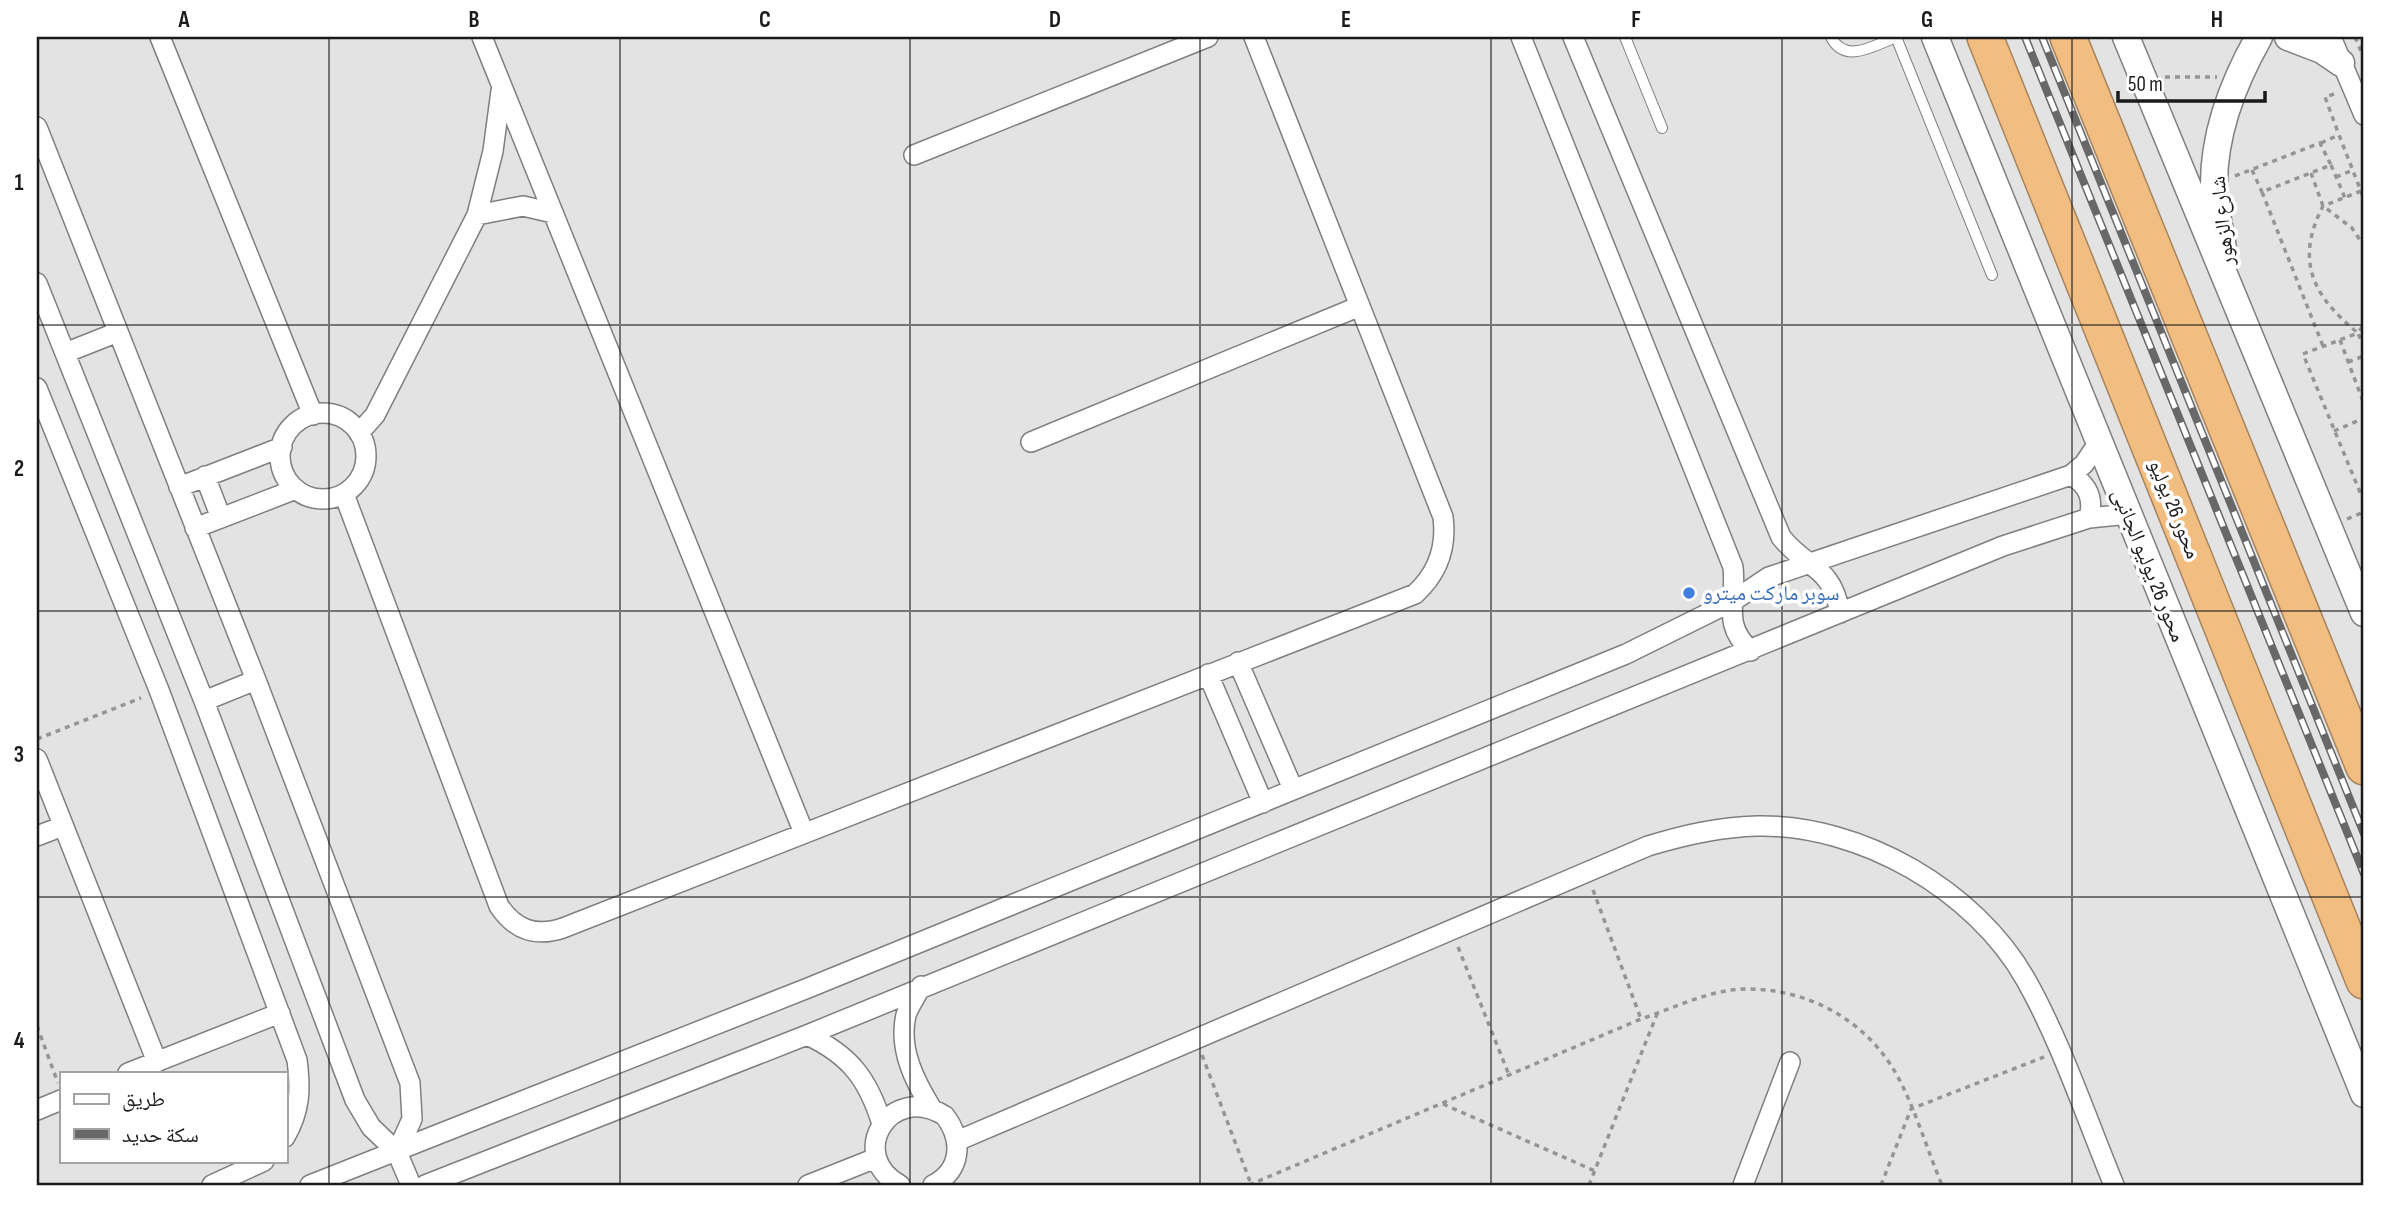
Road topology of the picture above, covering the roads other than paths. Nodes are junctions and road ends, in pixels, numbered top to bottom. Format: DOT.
graph roads {
  1 [pos="160,37"];
  2 [pos="482,37"];
  3 [pos="1208,37"];
  4 [pos="1254,37"];
  5 [pos="1521,37"];
  6 [pos="1573,37"];
  7 [pos="1625,37"];
  8 [pos="1831,37"];
  9 [pos="1896,37"];
  10 [pos="1935,37"];
  11 [pos="1985,37"];
  12 [pos="2068,37"];
  13 [pos="2126,37"];
  14 [pos="2259,37"];
  15 [pos="2288,37"];
  16 [pos="2331,37"];
  17 [pos="2346,74"];
  18 [pos="502,86"];
  19 [pos="2364,115"];
  20 [pos="37,127"];
  21 [pos="1662,128"];
  22 [pos="914,155"];
  23 [pos="553,213"];
  24 [pos="477,215"];
  25 [pos="1992,275"];
  26 [pos="37,283"];
  27 [pos="2229,288"];
  28 [pos="1360,306"];
  29 [pos="118,332"];
  30 [pos="65,353"];
  31 [pos="37,388"];
  32 [pos="313,415"];
  33 [pos="359,433"];
  34 [pos="1031,442"];
  35 [pos="2099,442"];
  36 [pos="282,447"];
  37 [pos="2071,475"];
  38 [pos="205,477"];
  39 [pos="179,487"];
  40 [pos="296,489"];
  41 [pos="344,494"];
  42 [pos="2129,514"];
  43 [pos="221,518"];
  44 [pos="2089,518"];
  45 [pos="195,528"];
  46 [pos="1811,563"];
  47 [pos="1733,601"];
  48 [pos="1840,613"];
  49 [pos="2364,613"];
  50 [pos="1751,652"];
  51 [pos="1238,662"];
  52 [pos="1208,674"];
  53 [pos="256,680"];
  54 [pos="204,701"];
  55 [pos="37,759"];
  56 [pos="2364,767"];
  57 [pos="1293,789"];
  58 [pos="1263,803"];
  59 [pos="64,826"];
  60 [pos="804,833"];
  61 [pos="37,836"];
  62 [pos="2364,981"];
  63 [pos="921,986"];
  64 [pos="280,1013"];
  65 [pos="807,1035"];
  66 [pos="158,1062"];
  67 [pos="1790,1062"];
  68 [pos="131,1072"];
  69 [pos="2364,1094"];
  70 [pos="60,1100"];
  71 [pos="932,1108"];
  72 [pos="37,1110"];
  73 [pos="882,1124"];
  74 [pos="287,1133"];
  75 [pos="957,1141"];
  76 [pos="397,1152"];
  77 [pos="876,1158"];
  78 [pos="262,1162"];
  79 [pos="953,1166"];
  80 [pos="212,1185"];
  81 [pos="310,1185"];
  82 [pos="411,1185"];
  83 [pos="425,1185"];
  84 [pos="808,1185"];
  85 [pos="900,1185"];
  86 [pos="933,1185"];
  87 [pos="962,1185"];
  88 [pos="1743,1185"];
  89 [pos="2114,1185"];
  1 -- 32 [label="street"];
  2 -- 18 [label="street"];
  3 -- 22 [label="street"];
  4 -- 28 [label="street"];
  5 -- 47 [label="street"];
  6 -- 46 [label="street"];
  7 -- 21 [label="lane"];
  8 -- 9 [label="lane"];
  9 -- 25 [label="lane"];
  10 -- 35 [label="main road, محور 26 يوليو الجانبى"];
  11 -- 62 [label="highway, محور 26 يوليو"];
  12 -- 56 [label="highway"];
  13 -- 27 [label="main road"];
  14 -- 27 [label="main road, شارع الزهور"];
  15 -- 17 [label="main road"];
  16 -- 17 [label="street"];
  17 -- 19 [label="street"];
  18 -- 23 [label="street"];
  18 -- 24 [label="street"];
  20 -- 29 [label="street"];
  23 -- 24 [label="street"];
  23 -- 60 [label="street"];
  24 -- 33 [label="street"];
  26 -- 30 [label="street"];
  27 -- 49 [label="main road"];
  28 -- 34 [label="street"];
  28 -- 51 [label="street"];
  29 -- 30 [label="street"];
  29 -- 39 [label="street"];
  30 -- 54 [label="street"];
  31 -- 64 [label="street"];
  32 -- 33 [label="street"];
  32 -- 36 [label="street"];
  33 -- 41 [label="street"];
  35 -- 37 [label="street"];
  35 -- 42 [label="main road, محور 26 يوليو الجانبى"];
  36 -- 38 [label="street"];
  36 -- 40 [label="street"];
  37 -- 44 [label="street"];
  37 -- 46 [label="street"];
  38 -- 39 [label="street"];
  38 -- 43 [label="street"];
  39 -- 45 [label="street"];
  40 -- 41 [label="street"];
  40 -- 43 [label="street"];
  41 -- 60 [label="street"];
  42 -- 44 [label="street"];
  42 -- 69 [label="main road, محور 26 يوليو الجانبى"];
  43 -- 45 [label="street"];
  44 -- 48 [label="street"];
  45 -- 53 [label="street"];
  46 -- 47 [label="street"];
  46 -- 48 [label="street"];
  47 -- 50 [label="street"];
  47 -- 57 [label="street"];
  48 -- 50 [label="street"];
  50 -- 63 [label="street"];
  51 -- 52 [label="street"];
  51 -- 57 [label="street"];
  52 -- 58 [label="street"];
  52 -- 60 [label="street"];
  53 -- 54 [label="street"];
  53 -- 76 [label="street"];
  54 -- 76 [label="street"];
  55 -- 59 [label="street"];
  57 -- 58 [label="street"];
  58 -- 76 [label="street"];
  59 -- 61 [label="street"];
  59 -- 66 [label="street"];
  63 -- 65 [label="street"];
  63 -- 71 [label="street"];
  64 -- 66 [label="street"];
  64 -- 74 [label="street"];
  65 -- 73 [label="street"];
  65 -- 83 [label="street"];
  66 -- 68 [label="street"];
  67 -- 88 [label="street"];
  70 -- 72 [label="street"];
  71 -- 73 [label="street"];
  71 -- 75 [label="street"];
  73 -- 77 [label="street"];
  75 -- 79 [label="street"];
  75 -- 89 [label="street"];
  76 -- 81 [label="street"];
  76 -- 82 [label="street"];
  77 -- 84 [label="street"];
  77 -- 85 [label="street"];
  78 -- 80 [label="street"];
  79 -- 86 [label="street"];
  79 -- 87 [label="street"];
}
